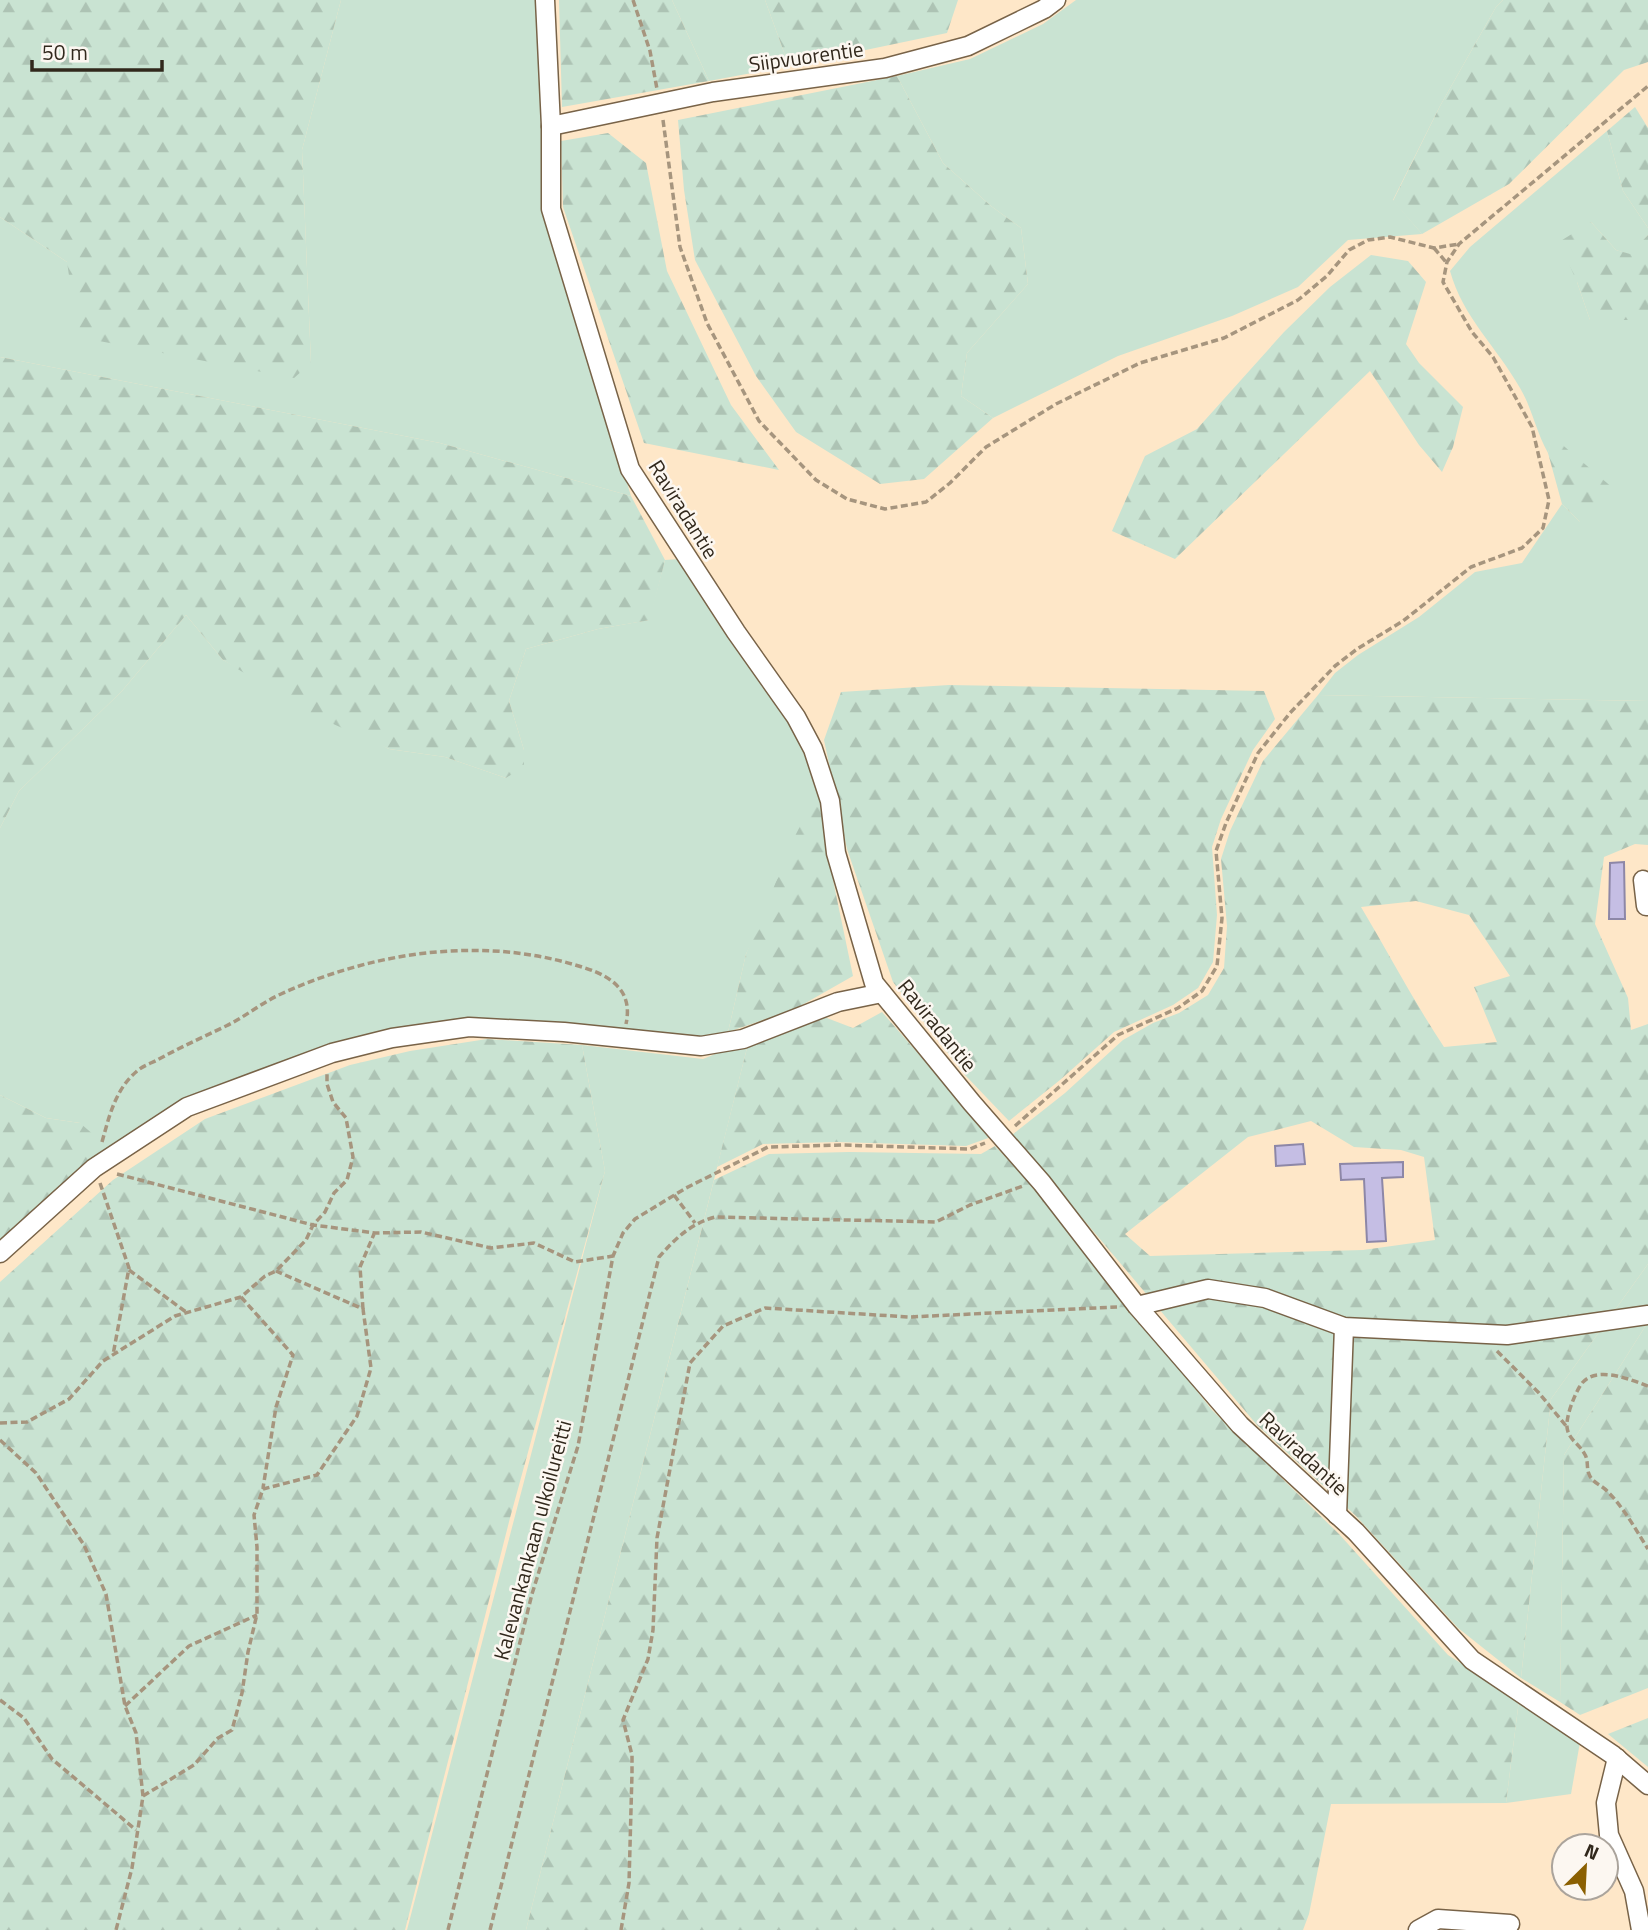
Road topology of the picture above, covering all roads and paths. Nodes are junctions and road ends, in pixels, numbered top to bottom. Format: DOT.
graph roads {
  1 [pos="545,0"];
  2 [pos="633,0"];
  3 [pos="1056,0"];
  4 [pos="1648,86"];
  5 [pos="660,104"];
  6 [pos="551,125"];
  7 [pos="1459,244"];
  8 [pos="1434,248"];
  9 [pos="1447,262"];
  10 [pos="1643,880"];
  11 [pos="1648,906"];
  12 [pos="882,993"];
  13 [pos="623,1040"];
  14 [pos="332,1053"];
  15 [pos="1002,1137"];
  16 [pos="94,1168"];
  17 [pos="1042,1183"];
  18 [pos="674,1195"];
  19 [pos="695,1223"];
  20 [pos="313,1225"];
  21 [pos="375,1233"];
  22 [pos="0,1253"];
  23 [pos="613,1256"];
  24 [pos="129,1270"];
  25 [pos="276,1271"];
  26 [pos="242,1297"];
  27 [pos="1137,1306"];
  28 [pos="363,1309"];
  29 [pos="187,1312"];
  30 [pos="1648,1315"];
  31 [pos="1344,1326"];
  32 [pos="1480,1334"];
  33 [pos="113,1355"];
  34 [pos="1648,1386"];
  35 [pos="0,1423"];
  36 [pos="1567,1427"];
  37 [pos="0,1440"];
  38 [pos="263,1489"];
  39 [pos="1337,1515"];
  40 [pos="1648,1549"];
  41 [pos="257,1614"];
  42 [pos="0,1700"];
  43 [pos="125,1706"];
  44 [pos="1617,1758"];
  45 [pos="1648,1784"];
  46 [pos="143,1796"];
  47 [pos="136,1830"];
  48 [pos="1510,1924"];
  49 [pos="116,1930"];
  50 [pos="448,1930"];
  51 [pos="490,1930"];
  52 [pos="621,1930"];
  53 [pos="1418,1930"];
  54 [pos="1640,1930"];
  1 -- 6 [label="street, Raviradantie"];
  2 -- 5 [label="path"];
  3 -- 5 [label="street, Siipvuorentie"];
  4 -- 7 [label="path"];
  5 -- 6 [label="street, Siipvuorentie"];
  5 -- 8 [label="path"];
  6 -- 12 [label="street, Raviradantie"];
  7 -- 8 [label="path"];
  7 -- 9 [label="path"];
  8 -- 9 [label="path"];
  9 -- 15 [label="path, Kalevankankaan ulkoilureitti"];
  10 -- 11 [label="street"];
  12 -- 13 [label="street"];
  12 -- 15 [label="street, Raviradantie"];
  13 -- 14 [label="street"];
  13 -- 16 [label="path"];
  14 -- 16 [label="street"];
  14 -- 20 [label="path"];
  15 -- 17 [label="street, Raviradantie"];
  15 -- 18 [label="path, Kalevankankaan ulkoilureitti"];
  16 -- 20 [label="path"];
  16 -- 22 [label="street"];
  16 -- 24 [label="path"];
  17 -- 19 [label="path"];
  17 -- 27 [label="street, Raviradantie"];
  18 -- 19 [label="path"];
  18 -- 23 [label="path, Kalevankankaan ulkoilureitti"];
  19 -- 51 [label="path"];
  20 -- 21 [label="path"];
  20 -- 25 [label="path"];
  21 -- 23 [label="path"];
  21 -- 28 [label="path"];
  23 -- 50 [label="path, Kalevankankaan ulkoilureitti"];
  24 -- 29 [label="path"];
  24 -- 33 [label="path"];
  25 -- 26 [label="path"];
  25 -- 28 [label="path"];
  26 -- 29 [label="path"];
  26 -- 38 [label="path"];
  27 -- 31 [label="street"];
  27 -- 39 [label="street, Raviradantie"];
  27 -- 52 [label="path"];
  28 -- 38 [label="path"];
  29 -- 33 [label="path"];
  30 -- 32 [label="street"];
  31 -- 32 [label="street"];
  31 -- 39 [label="street"];
  32 -- 36 [label="path"];
  33 -- 35 [label="path"];
  34 -- 36 [label="path"];
  36 -- 40 [label="path"];
  37 -- 43 [label="path"];
  38 -- 41 [label="path"];
  39 -- 44 [label="street, Raviradantie"];
  41 -- 43 [label="path"];
  41 -- 46 [label="path"];
  42 -- 47 [label="path"];
  43 -- 46 [label="path"];
  44 -- 45 [label="street, Raviradantie"];
  44 -- 54 [label="street"];
  46 -- 47 [label="path"];
  47 -- 49 [label="path"];
  48 -- 53 [label="street"];
}
